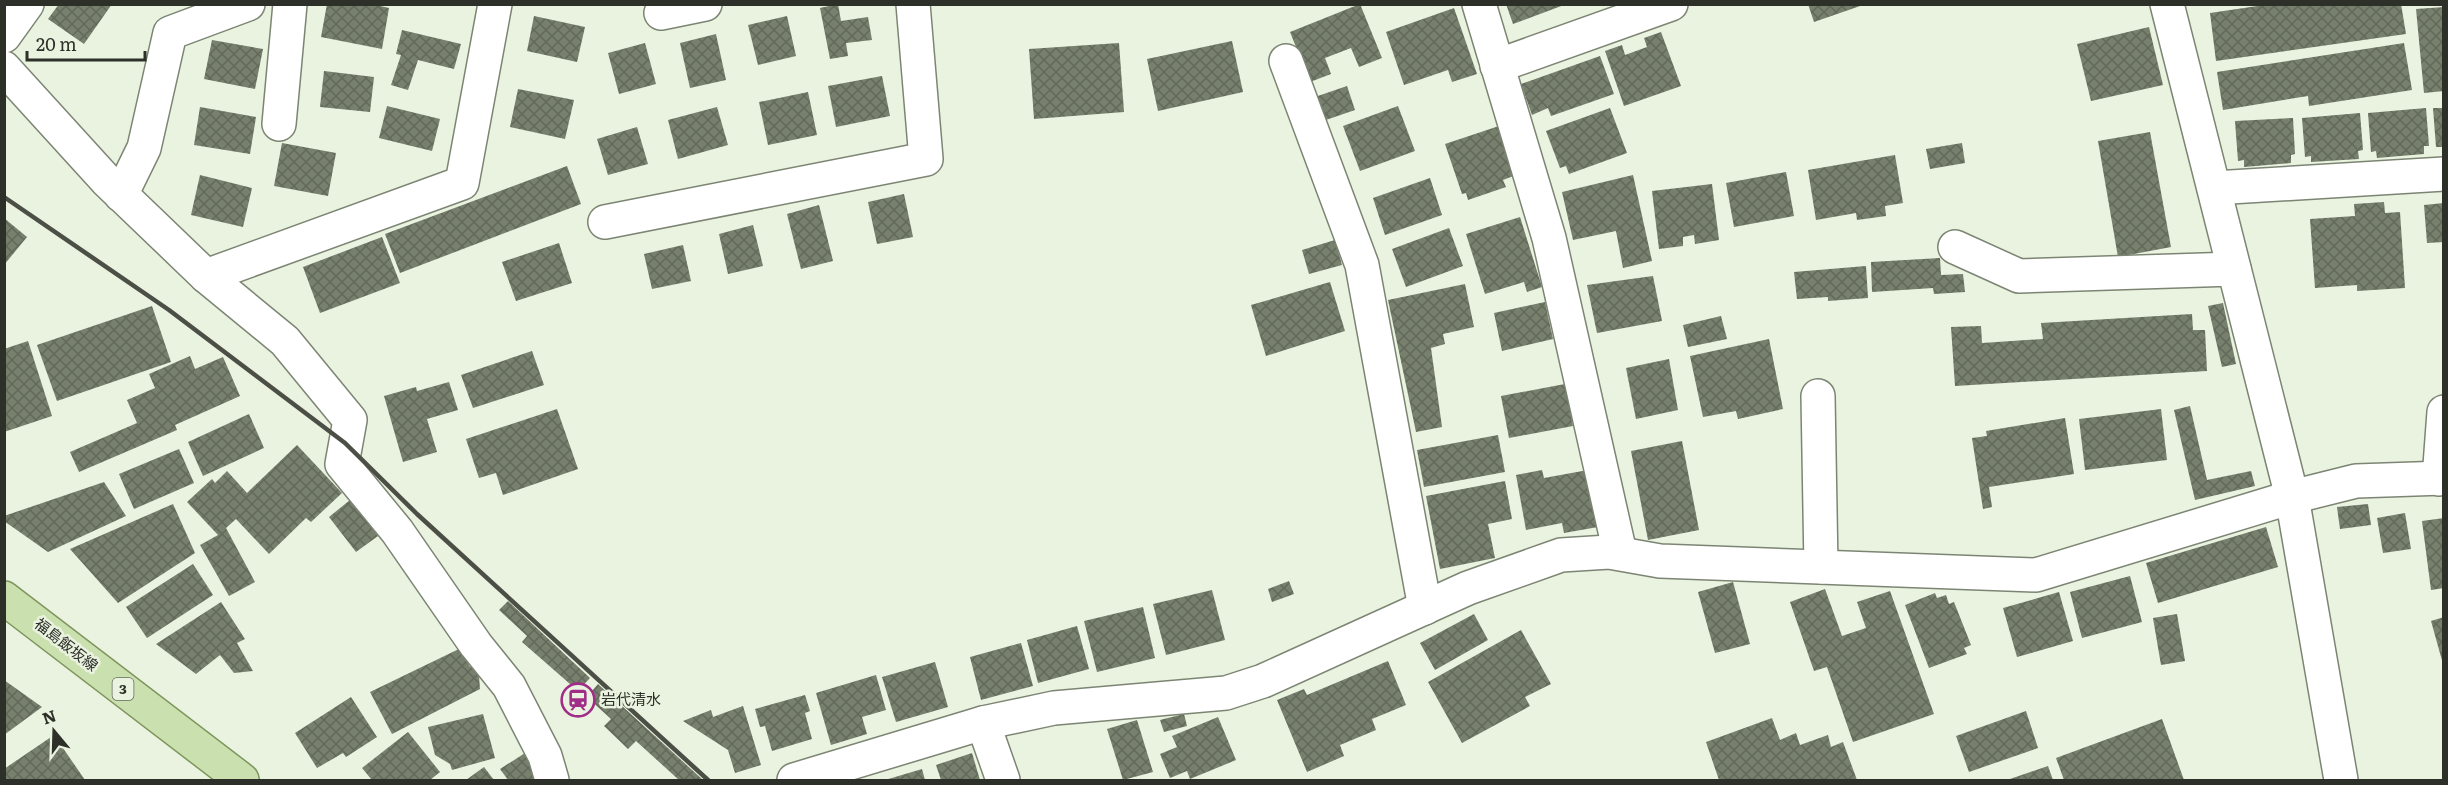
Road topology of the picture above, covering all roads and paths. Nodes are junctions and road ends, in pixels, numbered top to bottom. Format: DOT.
graph roads {
  1 [pos="27,4"];
  2 [pos="248,4"];
  3 [pos="290,4"];
  4 [pos="495,4"];
  5 [pos="705,4"];
  6 [pos="913,4"];
  7 [pos="1479,4"];
  8 [pos="1671,4"];
  9 [pos="2167,4"];
  10 [pos="661,13"];
  11 [pos="4,36"];
  12 [pos="1286,62"];
  13 [pos="1497,66"];
  14 [pos="4,68"];
  15 [pos="279,124"];
  16 [pos="2444,174"];
  17 [pos="2214,188"];
  18 [pos="121,195"];
  19 [pos="605,222"];
  20 [pos="1955,247"];
  21 [pos="2234,269"];
  22 [pos="206,276"];
  23 [pos="1818,396"];
  24 [pos="2444,412"];
  25 [pos="2441,478"];
  26 [pos="2292,497"];
  27 [pos="1620,553"];
  28 [pos="1821,567"];
  29 [pos="4,598"];
  30 [pos="1425,608"];
  31 [pos="983,723"];
  32 [pos="242,780"];
  33 [pos="552,780"];
  34 [pos="794,780"];
  35 [pos="1003,780"];
  36 [pos="2341,780"];
  1 -- 11 [label="street"];
  2 -- 18 [label="street"];
  3 -- 15 [label="street"];
  4 -- 22 [label="street"];
  5 -- 10 [label="street"];
  6 -- 19 [label="street"];
  7 -- 13 [label="street"];
  8 -- 13 [label="street"];
  9 -- 17 [label="street"];
  12 -- 30 [label="street"];
  13 -- 27 [label="street"];
  14 -- 18 [label="street"];
  16 -- 17 [label="street"];
  17 -- 21 [label="street"];
  18 -- 22 [label="street"];
  20 -- 21 [label="street"];
  21 -- 26 [label="street"];
  22 -- 33 [label="street"];
  23 -- 28 [label="street"];
  24 -- 25 [label="street"];
  25 -- 26 [label="street"];
  26 -- 28 [label="street"];
  26 -- 36 [label="street"];
  27 -- 28 [label="street"];
  27 -- 30 [label="street"];
  29 -- 32 [label="main road, 福島飯坂線 / 3"];
  30 -- 31 [label="street"];
  31 -- 34 [label="street"];
  31 -- 35 [label="street"];
}
